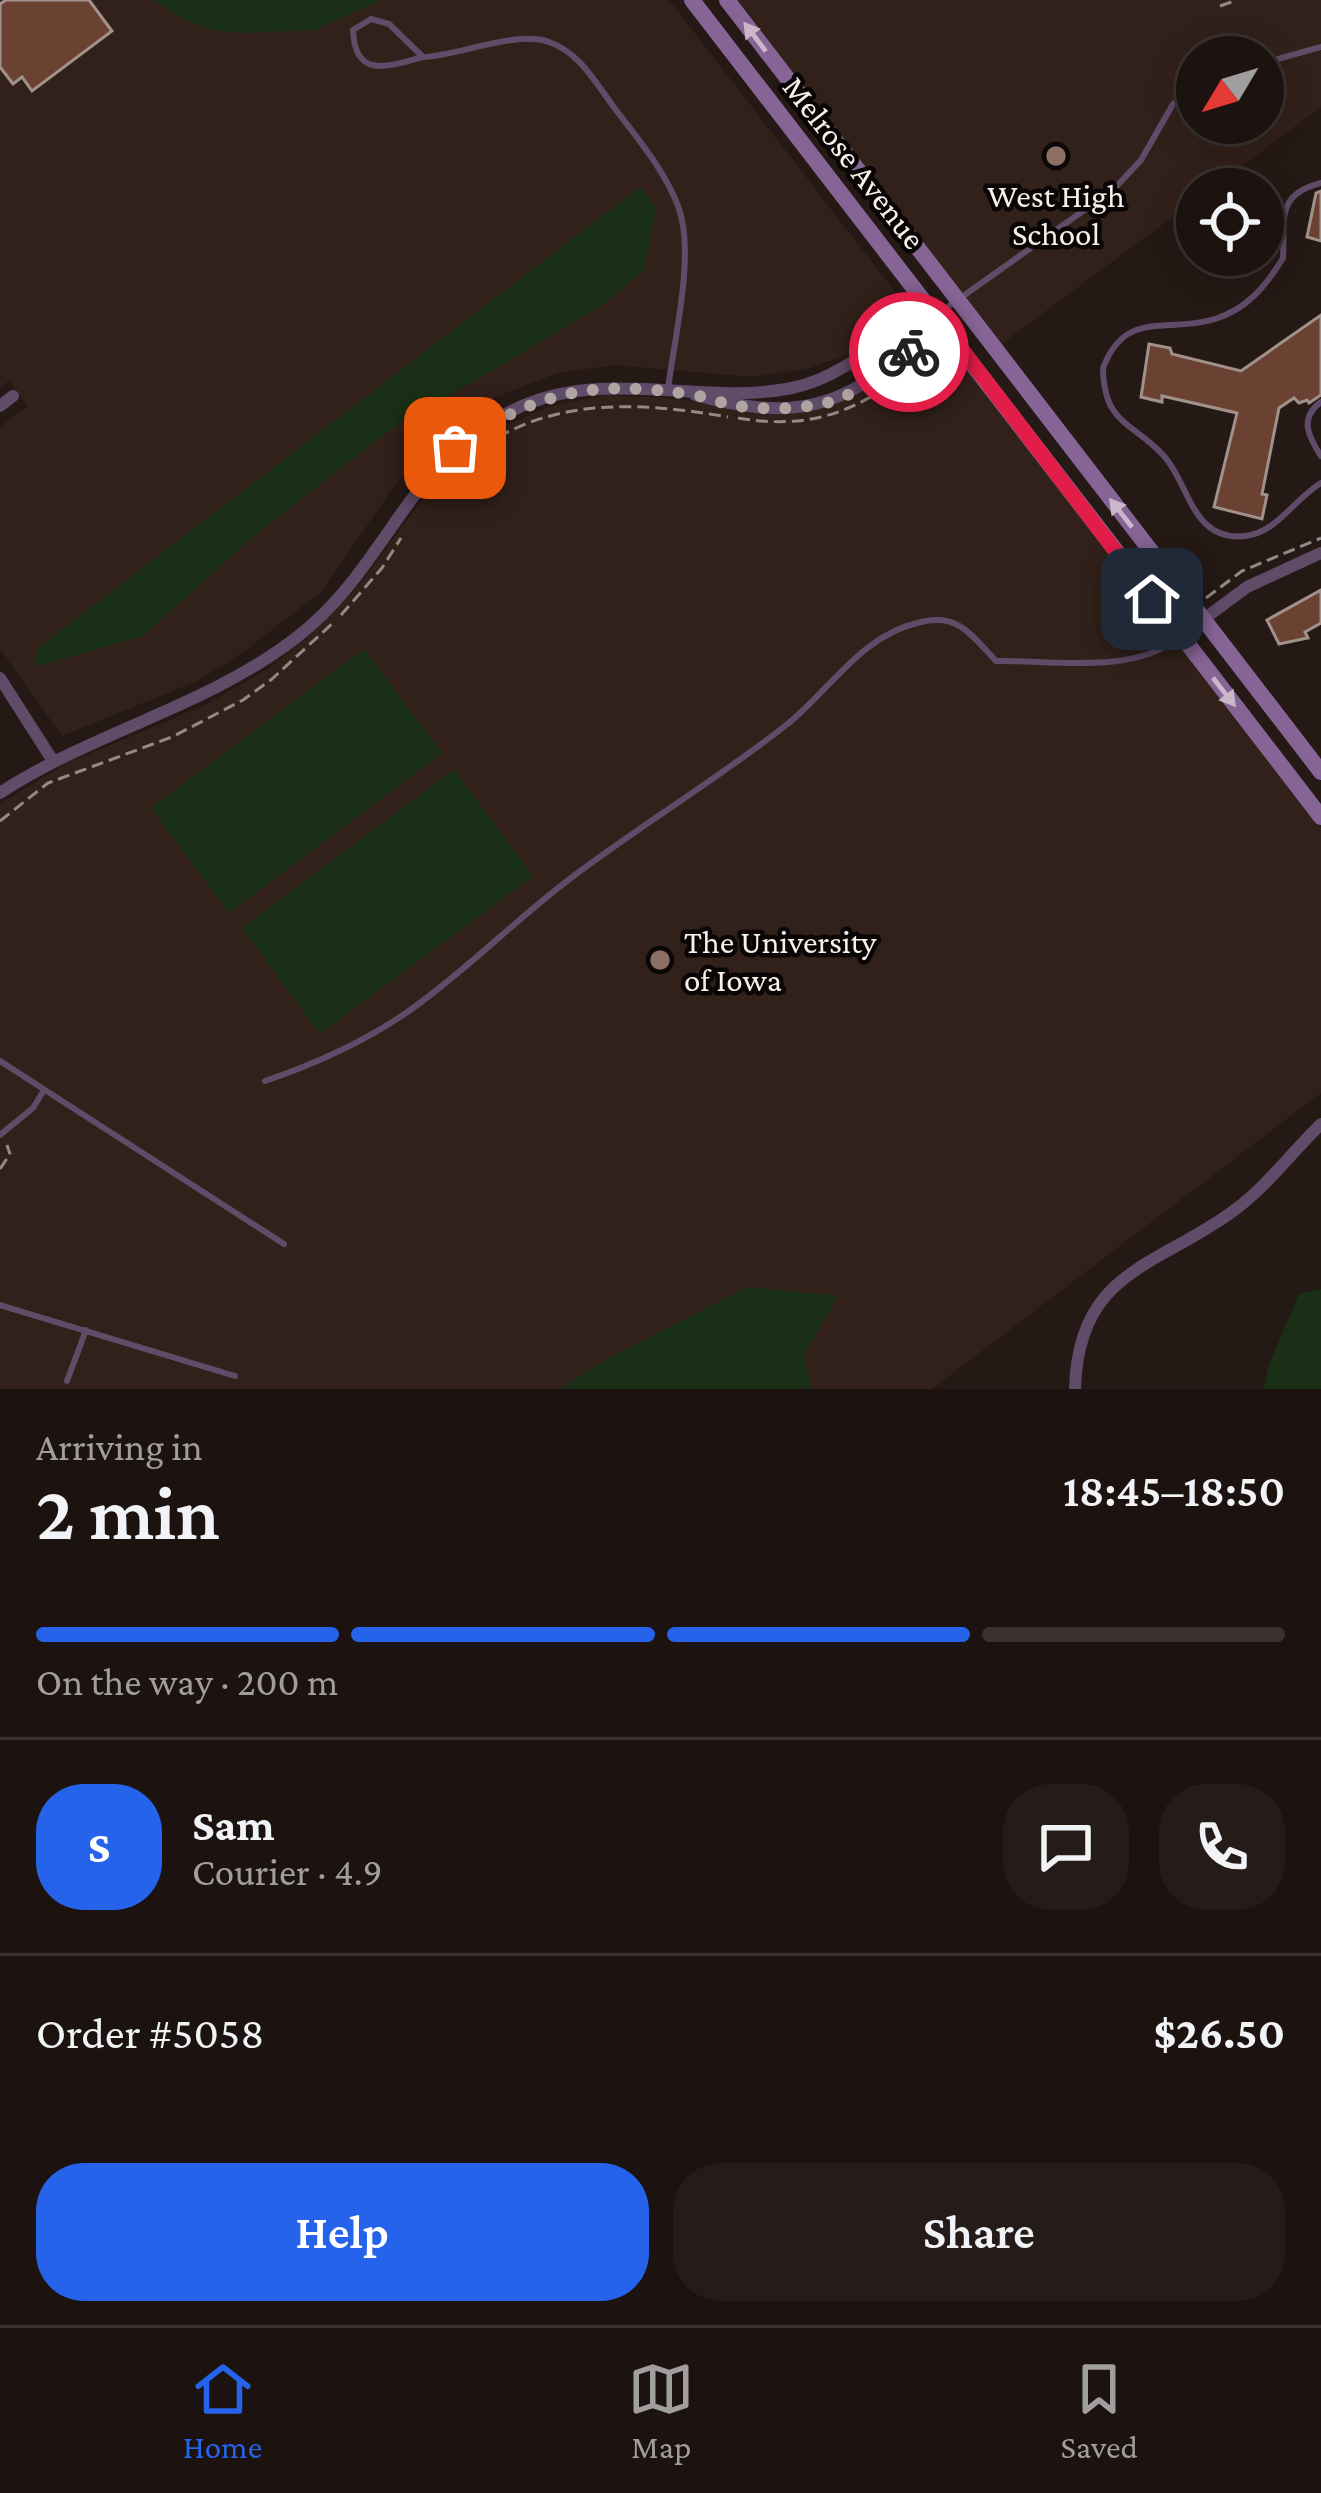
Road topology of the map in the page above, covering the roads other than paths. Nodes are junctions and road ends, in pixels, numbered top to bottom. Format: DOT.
graph roads {
  1 [pos="692,0"];
  2 [pos="727,0"];
  3 [pos="1321,46"];
  4 [pos="423,57"];
  5 [pos="1284,57"];
  6 [pos="1176,102"];
  7 [pos="1321,183"];
  8 [pos="943,311"];
  9 [pos="668,392"];
  10 [pos="13,395"];
  11 [pos="695,395"];
  12 [pos="1321,401"];
  13 [pos="0,406"];
  14 [pos="1321,456"];
  15 [pos="1321,483"];
  16 [pos="1321,553"];
  17 [pos="1203,620"];
  18 [pos="1181,636"];
  19 [pos="0,678"];
  20 [pos="53,761"];
  21 [pos="1321,772"];
  22 [pos="0,794"];
  23 [pos="1321,817"];
  24 [pos="0,1061"];
  25 [pos="266,1081"];
  26 [pos="44,1090"];
  27 [pos="1321,1124"];
  28 [pos="0,1134"];
  29 [pos="284,1244"];
  30 [pos="0,1305"];
  31 [pos="86,1330"];
  32 [pos="235,1376"];
  33 [pos="67,1381"];
  34 [pos="1075,1389"];
  1 -- 8 [label="main road, Melrose Avenue"];
  8 -- 2 [label="main road, Melrose Avenue, one-way"];
  3 -- 5 [label="lane"];
  4 -- 4 [label="lane"];
  4 -- 9 [label="lane"];
  6 -- 8 [label="lane"];
  7 -- 15 [label="lane"];
  8 -- 11 [label="street"];
  8 -- 11 [label="street"];
  17 -- 8 [label="main road, Melrose Avenue, one-way"];
  8 -- 18 [label="main road, Melrose Avenue"];
  9 -- 11 [label="street"];
  9 -- 20 [label="street"];
  10 -- 13 [label="street"];
  12 -- 14 [label="lane"];
  16 -- 17 [label="street"];
  17 -- 18 [label="street"];
  17 -- 21 [label="main road, Melrose Avenue"];
  18 -- 23 [label="main road, Melrose Avenue, one-way"];
  18 -- 25 [label="lane"];
  19 -- 20 [label="street"];
  20 -- 22 [label="street"];
  24 -- 26 [label="lane"];
  26 -- 28 [label="lane"];
  26 -- 29 [label="lane"];
  27 -- 34 [label="street"];
  30 -- 31 [label="lane"];
  31 -- 32 [label="lane"];
  31 -- 33 [label="lane"];
}
